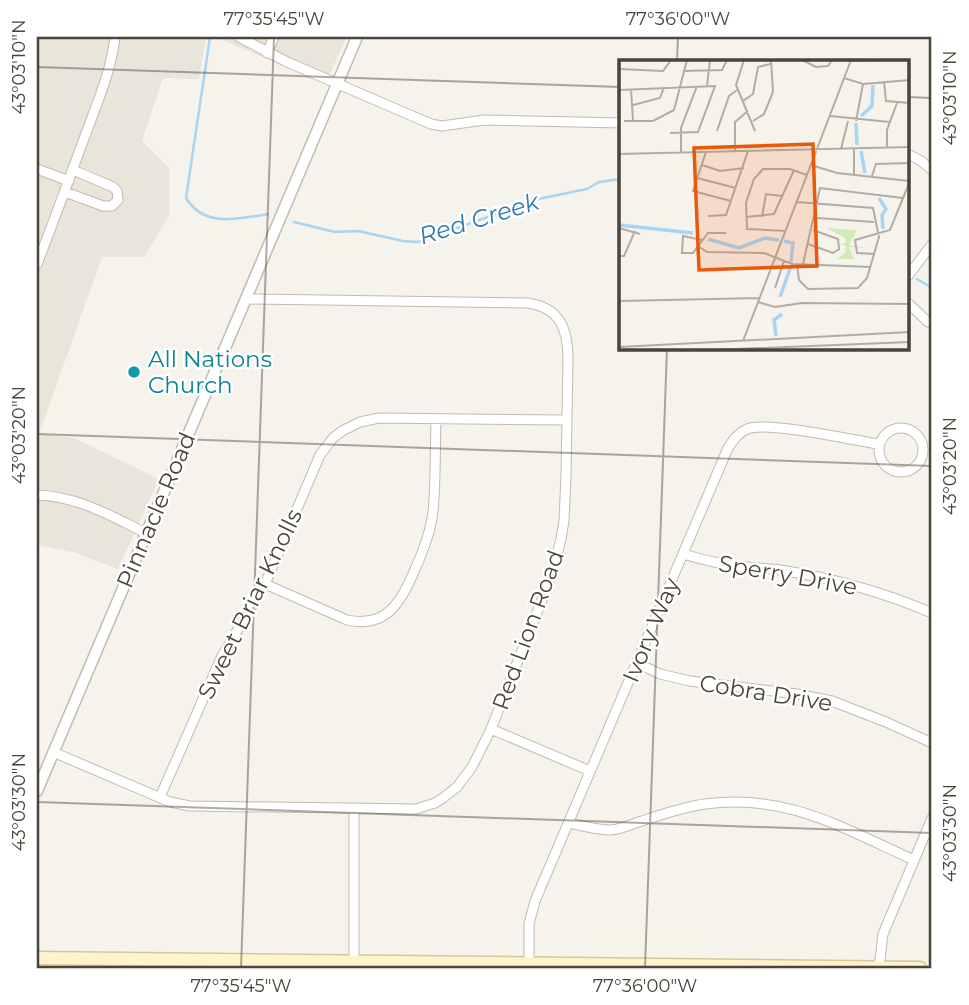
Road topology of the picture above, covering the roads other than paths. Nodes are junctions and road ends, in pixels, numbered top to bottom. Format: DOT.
graph roads {
  1 [pos="115,37"];
  2 [pos="239,37"];
  3 [pos="274,37"];
  4 [pos="357,37"];
  5 [pos="267,53"];
  6 [pos="337,84"];
  7 [pos="619,123"];
  8 [pos="909,155"];
  9 [pos="37,169"];
  10 [pos="74,170"];
  11 [pos="932,170"];
  12 [pos="69,181"];
  13 [pos="65,192"];
  14 [pos="932,246"];
  15 [pos="37,264"];
  16 [pos="909,275"];
  17 [pos="246,299"];
  18 [pos="909,304"];
  19 [pos="932,323"];
  20 [pos="436,419"];
  21 [pos="566,420"];
  22 [pos="878,444"];
  23 [pos="37,495"];
  24 [pos="146,533"];
  25 [pos="683,554"];
  26 [pos="265,584"];
  27 [pos="932,613"];
  28 [pos="636,663"];
  29 [pos="491,729"];
  30 [pos="932,743"];
  31 [pos="53,752"];
  32 [pos="590,771"];
  33 [pos="37,790"];
  34 [pos="160,797"];
  35 [pos="354,808"];
  36 [pos="932,818"];
  37 [pos="569,823"];
  38 [pos="914,860"];
  39 [pos="37,958"];
  40 [pos="354,961"];
  41 [pos="529,963"];
  42 [pos="640,967"];
  43 [pos="879,968"];
  44 [pos="920,968"];
  1 -- 10 [label="street"];
  2 -- 5 [label="street"];
  3 -- 5 [label="street"];
  4 -- 6 [label="street, Pinnacle Road"];
  5 -- 6 [label="street"];
  6 -- 7 [label="street"];
  6 -- 17 [label="street, Pinnacle Road"];
  8 -- 11 [label="street"];
  9 -- 12 [label="street"];
  10 -- 12 [label="street"];
  10 -- 13 [label="street"];
  12 -- 13 [label="street"];
  13 -- 15 [label="street"];
  14 -- 16 [label="street"];
  17 -- 21 [label="street, Red Lion Road"];
  17 -- 24 [label="street, Pinnacle Road"];
  18 -- 19 [label="street"];
  20 -- 21 [label="street, Sweet Briar Knolls"];
  20 -- 26 [label="street, Sweet Briar Knolls"];
  20 -- 26 [label="street"];
  21 -- 29 [label="street, Red Lion Road"];
  22 -- 22 [label="street"];
  22 -- 25 [label="street, Ivory Way"];
  23 -- 24 [label="street"];
  24 -- 31 [label="street, Pinnacle Road"];
  25 -- 27 [label="street, Sperry Drive"];
  25 -- 28 [label="street, Ivory Way"];
  26 -- 34 [label="street, Sweet Briar Knolls"];
  28 -- 30 [label="street, Cobra Drive"];
  28 -- 32 [label="street, Ivory Way"];
  29 -- 32 [label="street"];
  29 -- 35 [label="street, Red Lion Road"];
  31 -- 33 [label="street, Pinnacle Road"];
  31 -- 34 [label="street, Red Lion Road"];
  32 -- 37 [label="street, Ivory Way"];
  34 -- 35 [label="street, Red Lion Road"];
  35 -- 40 [label="street"];
  36 -- 38 [label="street"];
  37 -- 38 [label="street"];
  37 -- 41 [label="street, Ivory Way"];
  38 -- 43 [label="street"];
  39 -- 40 [label="main road"];
  40 -- 41 [label="main road"];
  41 -- 42 [label="main road"];
  42 -- 43 [label="main road"];
  43 -- 44 [label="main road"];
}
